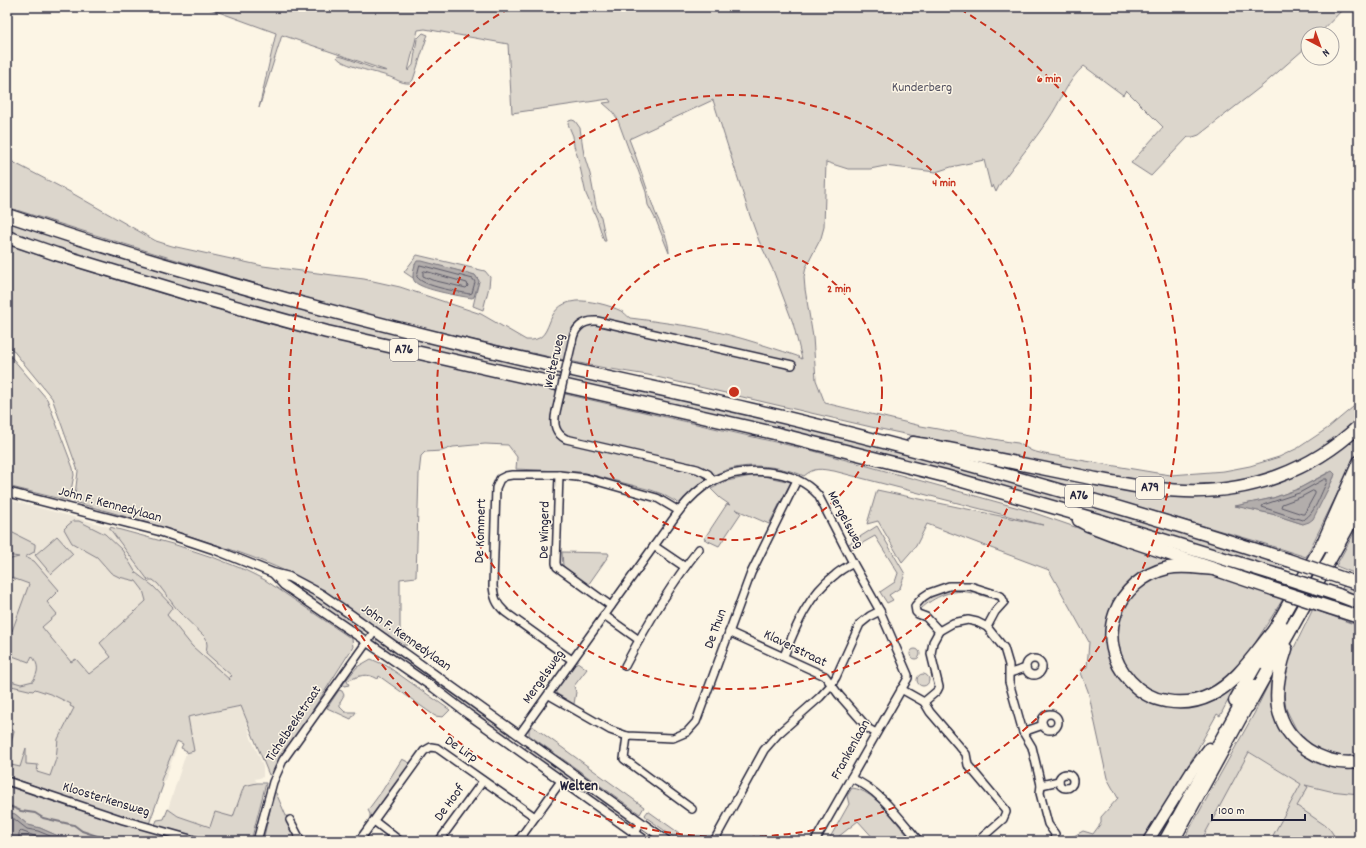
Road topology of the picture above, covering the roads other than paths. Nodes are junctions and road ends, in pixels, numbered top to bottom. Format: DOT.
graph roads {
  1 [pos="7,215"];
  2 [pos="7,237"];
  3 [pos="792,365"];
  4 [pos="1359,426"];
  5 [pos="869,438"];
  6 [pos="1359,462"];
  7 [pos="559,475"];
  8 [pos="797,480"];
  9 [pos="713,481"];
  10 [pos="1359,488"];
  11 [pos="7,492"];
  12 [pos="1053,506"];
  13 [pos="1359,507"];
  14 [pos="679,511"];
  15 [pos="654,546"];
  16 [pos="699,549"];
  17 [pos="853,563"];
  18 [pos="685,567"];
  19 [pos="1214,569"];
  20 [pos="273,573"];
  21 [pos="1359,584"];
  22 [pos="1359,603"];
  23 [pos="611,606"];
  24 [pos="880,611"];
  25 [pos="604,615"];
  26 [pos="1359,617"];
  27 [pos="1296,621"];
  28 [pos="988,627"];
  29 [pos="1276,628"];
  30 [pos="939,631"];
  31 [pos="374,632"];
  32 [pos="729,632"];
  33 [pos="639,640"];
  34 [pos="367,642"];
  35 [pos="784,656"];
  36 [pos="572,660"];
  37 [pos="625,666"];
  38 [pos="1026,668"];
  39 [pos="908,672"];
  40 [pos="1010,673"];
  41 [pos="831,685"];
  42 [pos="901,689"];
  43 [pos="548,695"];
  44 [pos="1235,701"];
  45 [pos="924,702"];
  46 [pos="1248,706"];
  47 [pos="1043,725"];
  48 [pos="1023,732"];
  49 [pos="876,733"];
  50 [pos="519,735"];
  51 [pos="627,736"];
  52 [pos="512,745"];
  53 [pos="1209,748"];
  54 [pos="1359,762"];
  55 [pos="851,778"];
  56 [pos="483,780"];
  57 [pos="7,781"];
  58 [pos="561,781"];
  59 [pos="1059,781"];
  60 [pos="1041,785"];
  61 [pos="692,809"];
  62 [pos="535,817"];
  63 [pos="290,820"];
  64 [pos="374,821"];
  65 [pos="640,823"];
  66 [pos="1170,830"];
  67 [pos="634,837"];
  68 [pos="198,841"];
  69 [pos="257,841"];
  70 [pos="301,841"];
  71 [pos="359,841"];
  72 [pos="400,841"];
  73 [pos="439,841"];
  74 [pos="518,841"];
  75 [pos="646,841"];
  76 [pos="667,841"];
  77 [pos="714,841"];
  78 [pos="815,841"];
  79 [pos="919,841"];
  80 [pos="978,841"];
  81 [pos="1054,841"];
  82 [pos="1148,841"];
  83 [pos="1164,841"];
  84 [pos="1174,841"];
  1 -- 5 [label="highway, A76"];
  2 -- 12 [label="highway, A76"];
  3 -- 9 [label="street, Welterweg, bridge"];
  4 -- 5 [label="highway, A79"];
  5 -- 21 [label="highway, A76, bridge"];
  6 -- 29 [label="highway"];
  7 -- 14 [label="street, De Kommert"];
  7 -- 23 [label="street, De Wingerd"];
  7 -- 36 [label="street, De Kommert"];
  8 -- 9 [label="street, Mergelsweg"];
  8 -- 17 [label="street, Mergelsweg"];
  8 -- 32 [label="street, De Thun"];
  9 -- 14 [label="street, Mergelsweg"];
  10 -- 66 [label="main road"];
  11 -- 20 [label="street, John F. Kennedylaan"];
  12 -- 19 [label="highway, A76"];
  12 -- 22 [label="highway, A76, bridge"];
  13 -- 27 [label="highway"];
  14 -- 15 [label="street, Mergelsweg"];
  15 -- 18 [label="street"];
  15 -- 23 [label="street, Mergelsweg"];
  16 -- 18 [label="street"];
  17 -- 24 [label="street, Mergelsweg"];
  17 -- 35 [label="street"];
  18 -- 33 [label="street"];
  19 -- 26 [label="highway, A76, bridge"];
  19 -- 29 [label="highway"];
  20 -- 31 [label="street, John F. Kennedylaan"];
  20 -- 34 [label="street, John F. Kennedylaan"];
  23 -- 25 [label="street, Mergelsweg"];
  24 -- 39 [label="street, Mergelsweg"];
  24 -- 41 [label="street"];
  25 -- 33 [label="street"];
  25 -- 36 [label="street, Mergelsweg"];
  27 -- 46 [label="highway"];
  27 -- 54 [label="highway"];
  28 -- 30 [label="street"];
  28 -- 30 [label="street"];
  28 -- 40 [label="street"];
  29 -- 44 [label="highway"];
  30 -- 45 [label="street"];
  31 -- 34 [label="street, Tichelbeekstraat"];
  31 -- 50 [label="street, John F. Kennedylaan"];
  32 -- 35 [label="street, Klaverstraat"];
  32 -- 51 [label="street, De Thun"];
  33 -- 37 [label="street"];
  34 -- 52 [label="street, John F. Kennedylaan"];
  34 -- 69 [label="street, Tichelbeekstraat"];
  35 -- 41 [label="street, Klaverstraat"];
  36 -- 43 [label="street, Mergelsweg"];
  38 -- 40 [label="street"];
  39 -- 42 [label="street, Frankenlaan"];
  40 -- 48 [label="street"];
  41 -- 49 [label="street, Klaverstraat"];
  41 -- 77 [label="street"];
  42 -- 45 [label="street"];
  42 -- 49 [label="street, Frankenlaan"];
  43 -- 50 [label="street, Mergelsweg"];
  43 -- 51 [label="street, De Thun"];
  44 -- 53 [label="main road"];
  45 -- 80 [label="street"];
  46 -- 84 [label="main road"];
  47 -- 48 [label="street"];
  48 -- 60 [label="street"];
  49 -- 55 [label="street, Frankenlaan"];
  50 -- 52 [label="street"];
  50 -- 65 [label="street, John F. Kennedylaan"];
  51 -- 61 [label="street"];
  52 -- 58 [label="street, John F. Kennedylaan"];
  53 -- 66 [label="main road"];
  53 -- 82 [label="main road"];
  55 -- 78 [label="street, Frankenlaan"];
  55 -- 79 [label="street"];
  56 -- 62 [label="street, De Lirp"];
  56 -- 64 [label="street, De Lirp"];
  56 -- 73 [label="street, De Hoof"];
  57 -- 68 [label="street, Kloosterkensweg"];
  58 -- 62 [label="street"];
  58 -- 67 [label="street, John F. Kennedylaan"];
  59 -- 60 [label="street"];
  60 -- 81 [label="street"];
  62 -- 74 [label="street"];
  63 -- 70 [label="street"];
  64 -- 71 [label="street, De Lirp"];
  64 -- 72 [label="street"];
  65 -- 67 [label="street"];
  65 -- 76 [label="street, John F. Kennedylaan"];
  66 -- 83 [label="main road"];
  67 -- 75 [label="street, John F. Kennedylaan"];
}
